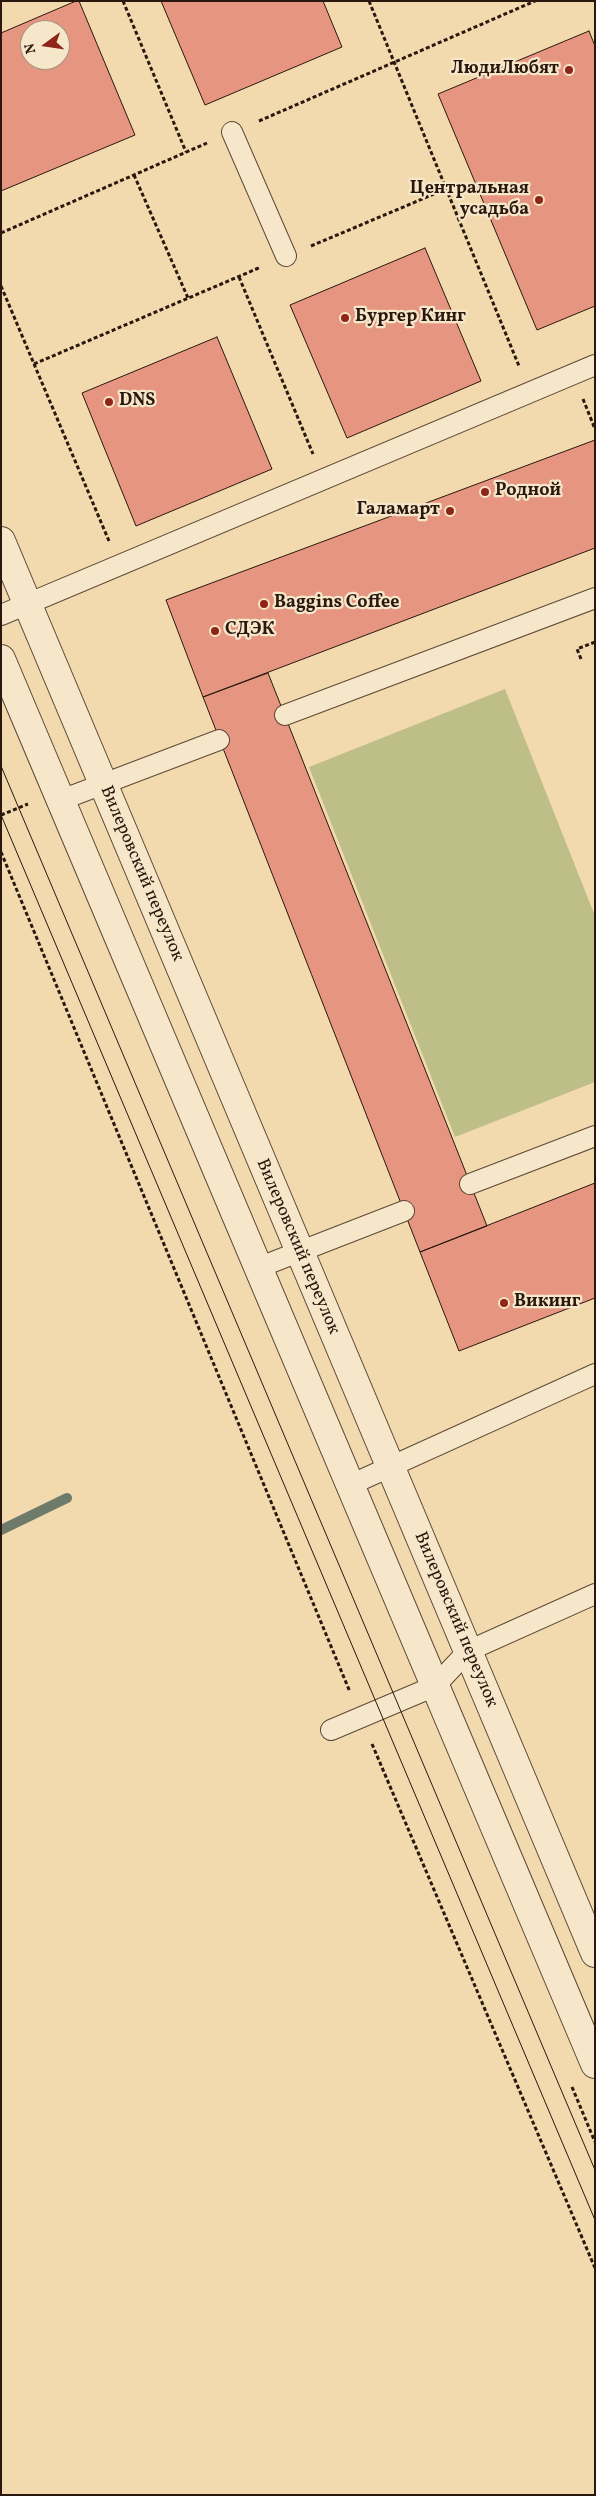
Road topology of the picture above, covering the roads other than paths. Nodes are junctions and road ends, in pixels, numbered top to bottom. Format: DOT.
graph roads {
  1 [pos="232,132"];
  2 [pos="286,256"];
  3 [pos="595,365"];
  4 [pos="1,541"];
  5 [pos="595,598"];
  6 [pos="28,604"];
  7 [pos="1,615"];
  8 [pos="1,659"];
  9 [pos="285,715"];
  10 [pos="219,740"];
  11 [pos="103,784"];
  12 [pos="61,800"];
  13 [pos="595,1136"];
  14 [pos="470,1184"];
  15 [pos="404,1210"];
  16 [pos="298,1252"];
  17 [pos="260,1267"];
  18 [pos="595,1374"];
  19 [pos="390,1467"];
  20 [pos="350,1485"];
  21 [pos="595,1594"];
  22 [pos="468,1651"];
  23 [pos="435,1686"];
  24 [pos="332,1730"];
  25 [pos="595,1953"];
  26 [pos="595,2064"];
  1 -- 2 [label="lane"];
  3 -- 6 [label="lane"];
  4 -- 6 [label="street, Вилеровский переулок"];
  5 -- 9 [label="lane"];
  6 -- 7 [label="lane"];
  6 -- 11 [label="street, Вилеровский переулок"];
  8 -- 12 [label="street"];
  10 -- 11 [label="lane"];
  11 -- 12 [label="lane"];
  11 -- 16 [label="street, Вилеровский переулок"];
  12 -- 17 [label="street"];
  13 -- 14 [label="lane"];
  15 -- 16 [label="lane"];
  16 -- 17 [label="lane"];
  16 -- 19 [label="street, Вилеровский переулок"];
  17 -- 20 [label="street"];
  18 -- 19 [label="lane"];
  19 -- 20 [label="lane"];
  19 -- 22 [label="street, Вилеровский переулок"];
  20 -- 23 [label="street"];
  21 -- 22 [label="lane"];
  22 -- 23 [label="lane"];
  22 -- 25 [label="street, Вилеровский переулок"];
  23 -- 24 [label="lane"];
  23 -- 26 [label="street"];
}
